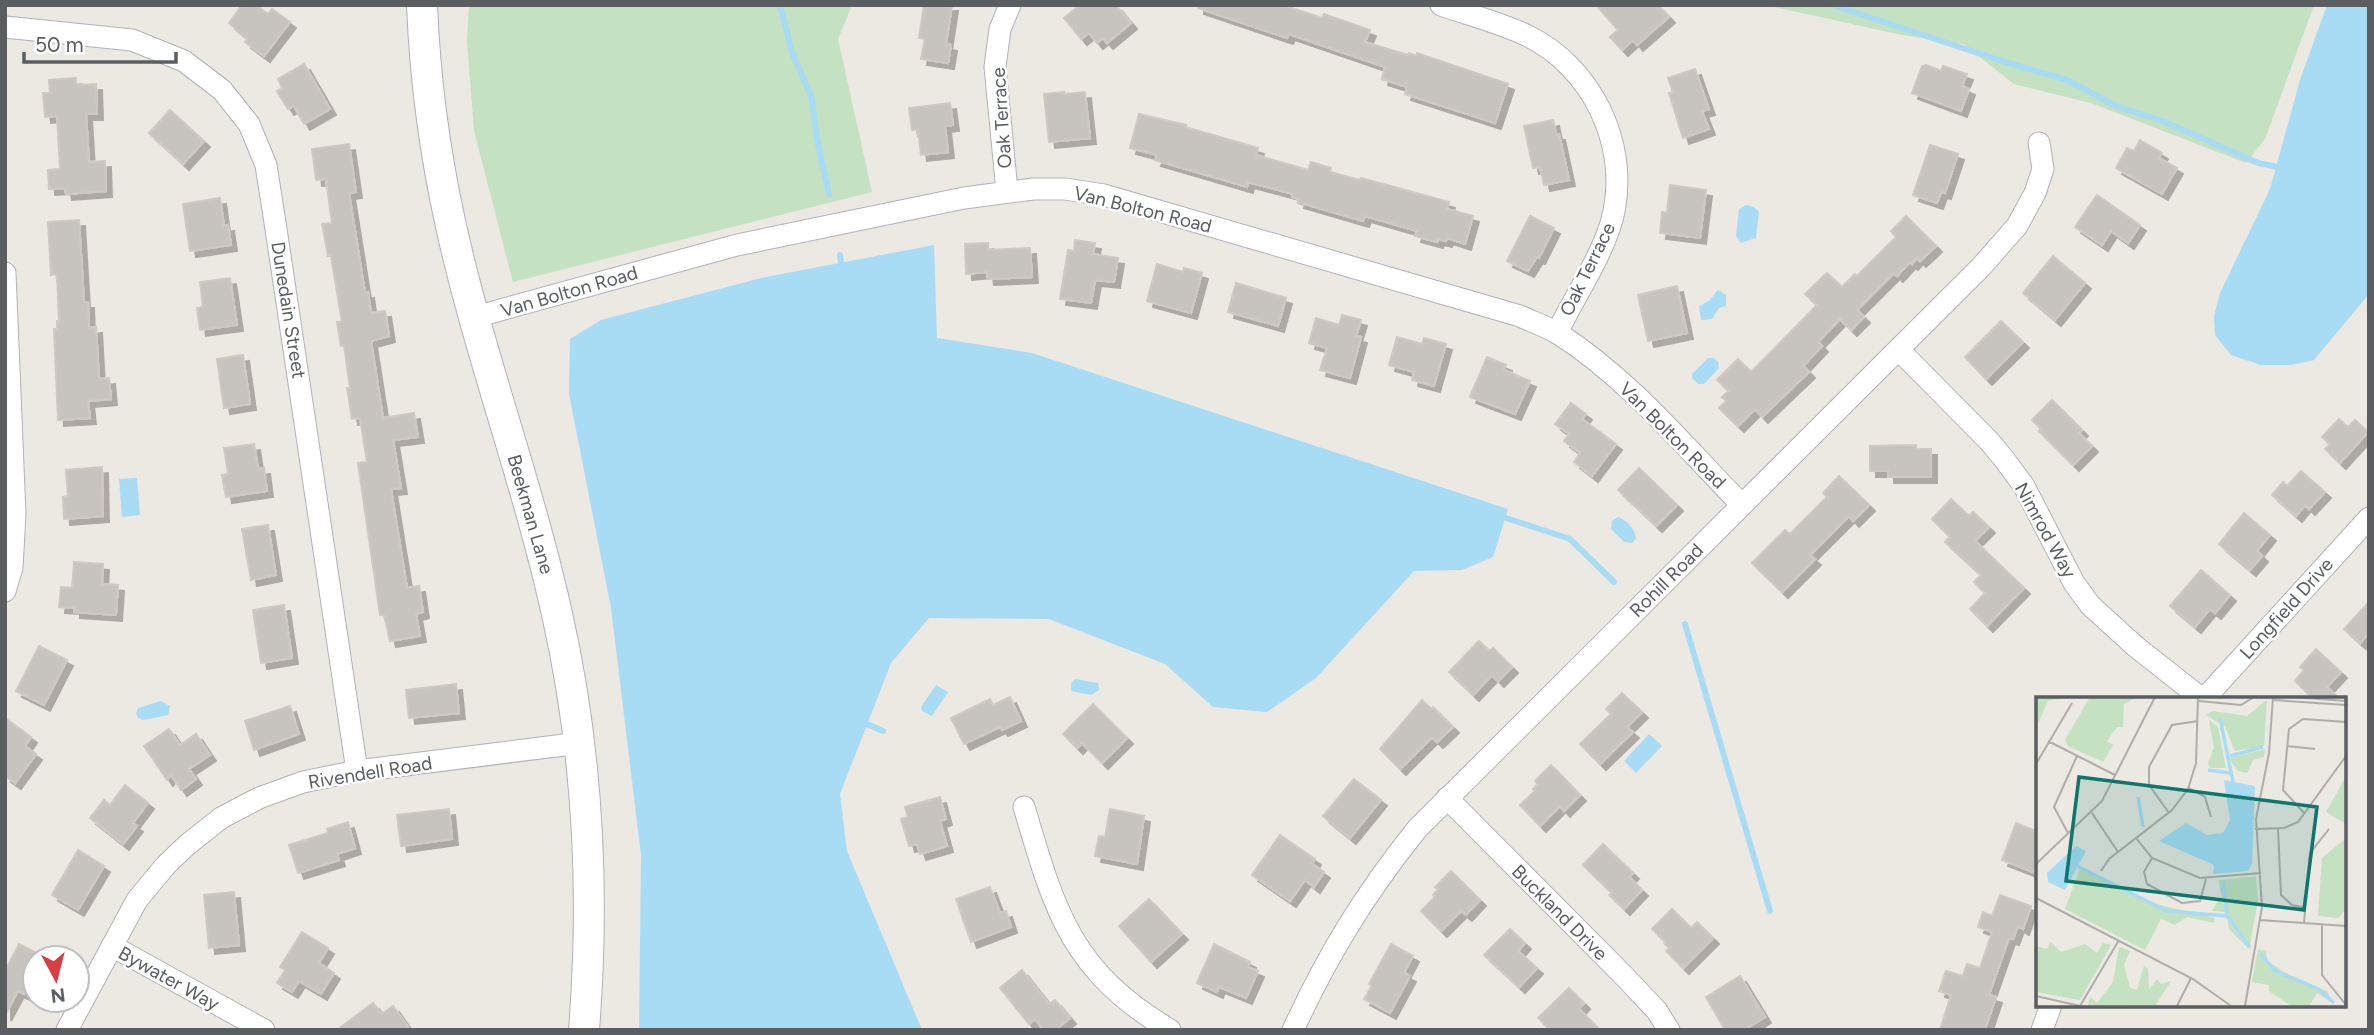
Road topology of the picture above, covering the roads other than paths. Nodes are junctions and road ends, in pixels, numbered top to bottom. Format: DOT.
graph roads {
  1 [pos="422,5"];
  2 [pos="1010,5"];
  3 [pos="1441,5"];
  4 [pos="5,27"];
  5 [pos="2039,143"];
  6 [pos="1007,191"];
  7 [pos="5,273"];
  8 [pos="475,317"];
  9 [pos="1556,332"];
  10 [pos="1899,350"];
  11 [pos="1742,505"];
  12 [pos="2369,518"];
  13 [pos="5,591"];
  14 [pos="2200,697"];
  15 [pos="2205,697"];
  16 [pos="580,743"];
  17 [pos="357,771"];
  18 [pos="1447,798"];
  19 [pos="1024,807"];
  20 [pos="112,946"];
  21 [pos="2050,1007"];
  22 [pos="67,1030"];
  23 [pos="264,1030"];
  24 [pos="584,1030"];
  25 [pos="1170,1030"];
  26 [pos="1293,1030"];
  27 [pos="1669,1030"];
  28 [pos="2042,1030"];
  1 -- 8 [label="street, Beekman Lane"];
  2 -- 6 [label="street, Oak Terrace"];
  3 -- 9 [label="street, Oak Terrace"];
  4 -- 17 [label="street, Dunedain Street"];
  5 -- 10 [label="street, Rohill Road"];
  6 -- 8 [label="street, Van Bolton Road"];
  6 -- 9 [label="street, Van Bolton Road"];
  7 -- 13 [label="street"];
  8 -- 16 [label="street, Beekman Lane"];
  9 -- 11 [label="street, Van Bolton Road"];
  10 -- 11 [label="street, Rohill Road"];
  10 -- 14 [label="street, Nimrod Way"];
  11 -- 18 [label="street, Rohill Road"];
  12 -- 15 [label="street, Longfield Drive"];
  16 -- 17 [label="street, Rivendell Road"];
  16 -- 24 [label="street, Beekman Lane"];
  17 -- 20 [label="street, Rivendell Road"];
  18 -- 26 [label="street, Rohill Road"];
  18 -- 27 [label="street, Buckland Drive"];
  19 -- 25 [label="street"];
  20 -- 22 [label="street, Rivendell Road"];
  20 -- 23 [label="street, Bywater Way"];
  21 -- 28 [label="street"];
}
